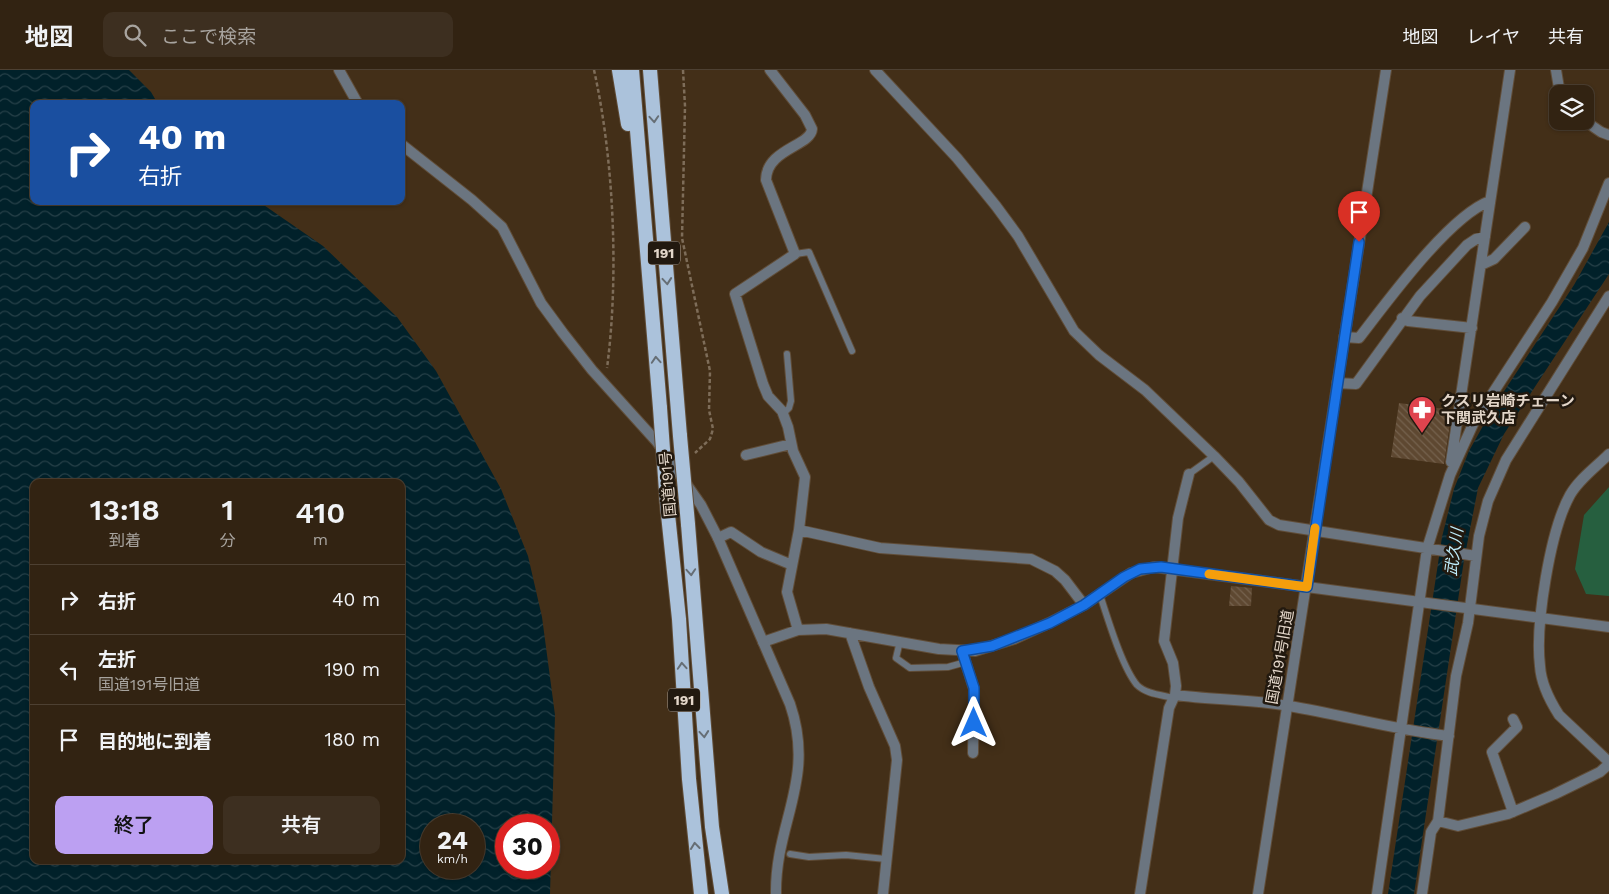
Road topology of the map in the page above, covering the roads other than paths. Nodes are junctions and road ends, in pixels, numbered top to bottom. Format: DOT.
graph roads {
  1 [pos="338,70"];
  2 [pos="619,70"];
  3 [pos="632,70"];
  4 [pos="650,70"];
  5 [pos="770,70"];
  6 [pos="875,70"];
  7 [pos="1386,70"];
  8 [pos="1510,70"];
  9 [pos="1556,70"];
  10 [pos="1558,85"];
  11 [pos="356,100"];
  12 [pos="1594,128"];
  13 [pos="1609,135"];
  14 [pos="405,147"];
  15 [pos="1609,183"];
  16 [pos="1607,195"];
  17 [pos="1490,201"];
  18 [pos="644,211"];
  19 [pos="1525,228"];
  20 [pos="1485,237"];
  21 [pos="795,254"];
  22 [pos="1481,265"];
  23 [pos="1609,296"];
  24 [pos="1402,318"];
  25 [pos="1472,328"];
  26 [pos="1344,337"];
  27 [pos="852,351"];
  28 [pos="787,354"];
  29 [pos="1337,383"];
  30 [pos="783,414"];
  31 [pos="791,444"];
  32 [pos="1609,454"];
  33 [pos="746,455"];
  34 [pos="1214,456"];
  35 [pos="1189,474"];
  36 [pos="1450,475"];
  37 [pos="799,530"];
  38 [pos="1314,530"];
  39 [pos="718,538"];
  40 [pos="1429,549"];
  41 [pos="1474,556"];
  42 [pos="792,565"];
  43 [pos="1171,569"];
  44 [pos="1307,587"];
  45 [pos="1100,595"];
  46 [pos="1424,602"];
  47 [pos="1084,605"];
  48 [pos="1467,608"];
  49 [pos="1540,618"];
  50 [pos="1609,627"];
  51 [pos="798,630"];
  52 [pos="850,633"];
  53 [pos="763,642"];
  54 [pos="900,642"];
  55 [pos="962,651"];
  56 [pos="966,662"];
  57 [pos="1174,697"];
  58 [pos="1287,705"];
  59 [pos="1513,719"];
  60 [pos="1402,730"];
  61 [pos="1446,736"];
  62 [pos="973,753"];
  63 [pos="1609,763"];
  64 [pos="1513,812"];
  65 [pos="1438,821"];
  66 [pos="790,854"];
  67 [pos="886,859"];
  68 [pos="702,894"];
  69 [pos="722,894"];
  70 [pos="776,894"];
  71 [pos="884,894"];
  72 [pos="1140,894"];
  73 [pos="1258,894"];
  74 [pos="1377,894"];
  75 [pos="1422,894"];
  1 -- 11 [label="street"];
  2 -- 18 [label="highway"];
  3 -- 18 [label="highway, 国道191号 / 191"];
  4 -- 69 [label="highway, 国道191号 / 191, one-way, bridge"];
  5 -- 21 [label="street"];
  6 -- 34 [label="street"];
  7 -- 26 [label="street, 国道191号旧道"];
  8 -- 17 [label="street"];
  9 -- 10 [label="street"];
  12 -- 13 [label="street"];
  14 -- 39 [label="street"];
  15 -- 16 [label="street"];
  16 -- 36 [label="street"];
  17 -- 20 [label="street"];
  17 -- 26 [label="street"];
  68 -- 18 [label="highway, 国道191号 / 191, one-way, bridge"];
  19 -- 22 [label="street"];
  20 -- 22 [label="street"];
  20 -- 24 [label="street"];
  21 -- 27 [label="lane"];
  21 -- 30 [label="street"];
  22 -- 25 [label="street"];
  23 -- 41 [label="street"];
  24 -- 25 [label="street"];
  24 -- 29 [label="street"];
  25 -- 36 [label="street"];
  26 -- 29 [label="street, 国道191号旧道"];
  28 -- 30 [label="lane"];
  29 -- 38 [label="street, 国道191号旧道"];
  30 -- 31 [label="street"];
  31 -- 33 [label="street"];
  31 -- 37 [label="street"];
  32 -- 49 [label="street"];
  34 -- 35 [label="lane"];
  34 -- 38 [label="street"];
  35 -- 43 [label="street"];
  36 -- 40 [label="street"];
  37 -- 42 [label="street"];
  37 -- 47 [label="street"];
  38 -- 40 [label="street"];
  38 -- 44 [label="street, 国道191号旧道"];
  39 -- 42 [label="street"];
  39 -- 53 [label="street"];
  40 -- 41 [label="street"];
  40 -- 46 [label="street"];
  41 -- 48 [label="street"];
  42 -- 51 [label="street"];
  43 -- 44 [label="street"];
  43 -- 45 [label="street"];
  43 -- 57 [label="street"];
  44 -- 46 [label="street"];
  44 -- 58 [label="street, 国道191号旧道"];
  45 -- 47 [label="street"];
  45 -- 57 [label="lane"];
  46 -- 48 [label="street"];
  46 -- 60 [label="street"];
  47 -- 55 [label="street"];
  48 -- 49 [label="street"];
  48 -- 61 [label="street"];
  49 -- 50 [label="street"];
  49 -- 63 [label="street"];
  51 -- 52 [label="street"];
  51 -- 53 [label="street"];
  52 -- 54 [label="street"];
  52 -- 67 [label="street"];
  53 -- 70 [label="street"];
  54 -- 55 [label="street"];
  54 -- 56 [label="lane"];
  55 -- 56 [label="street"];
  56 -- 62 [label="street"];
  57 -- 58 [label="street"];
  57 -- 72 [label="street"];
  58 -- 60 [label="street"];
  58 -- 73 [label="street, 国道191号旧道"];
  59 -- 64 [label="street"];
  60 -- 61 [label="street"];
  60 -- 74 [label="street"];
  61 -- 65 [label="street"];
  63 -- 64 [label="street"];
  64 -- 65 [label="street"];
  65 -- 75 [label="street"];
  66 -- 67 [label="lane"];
  67 -- 71 [label="street"];
}
